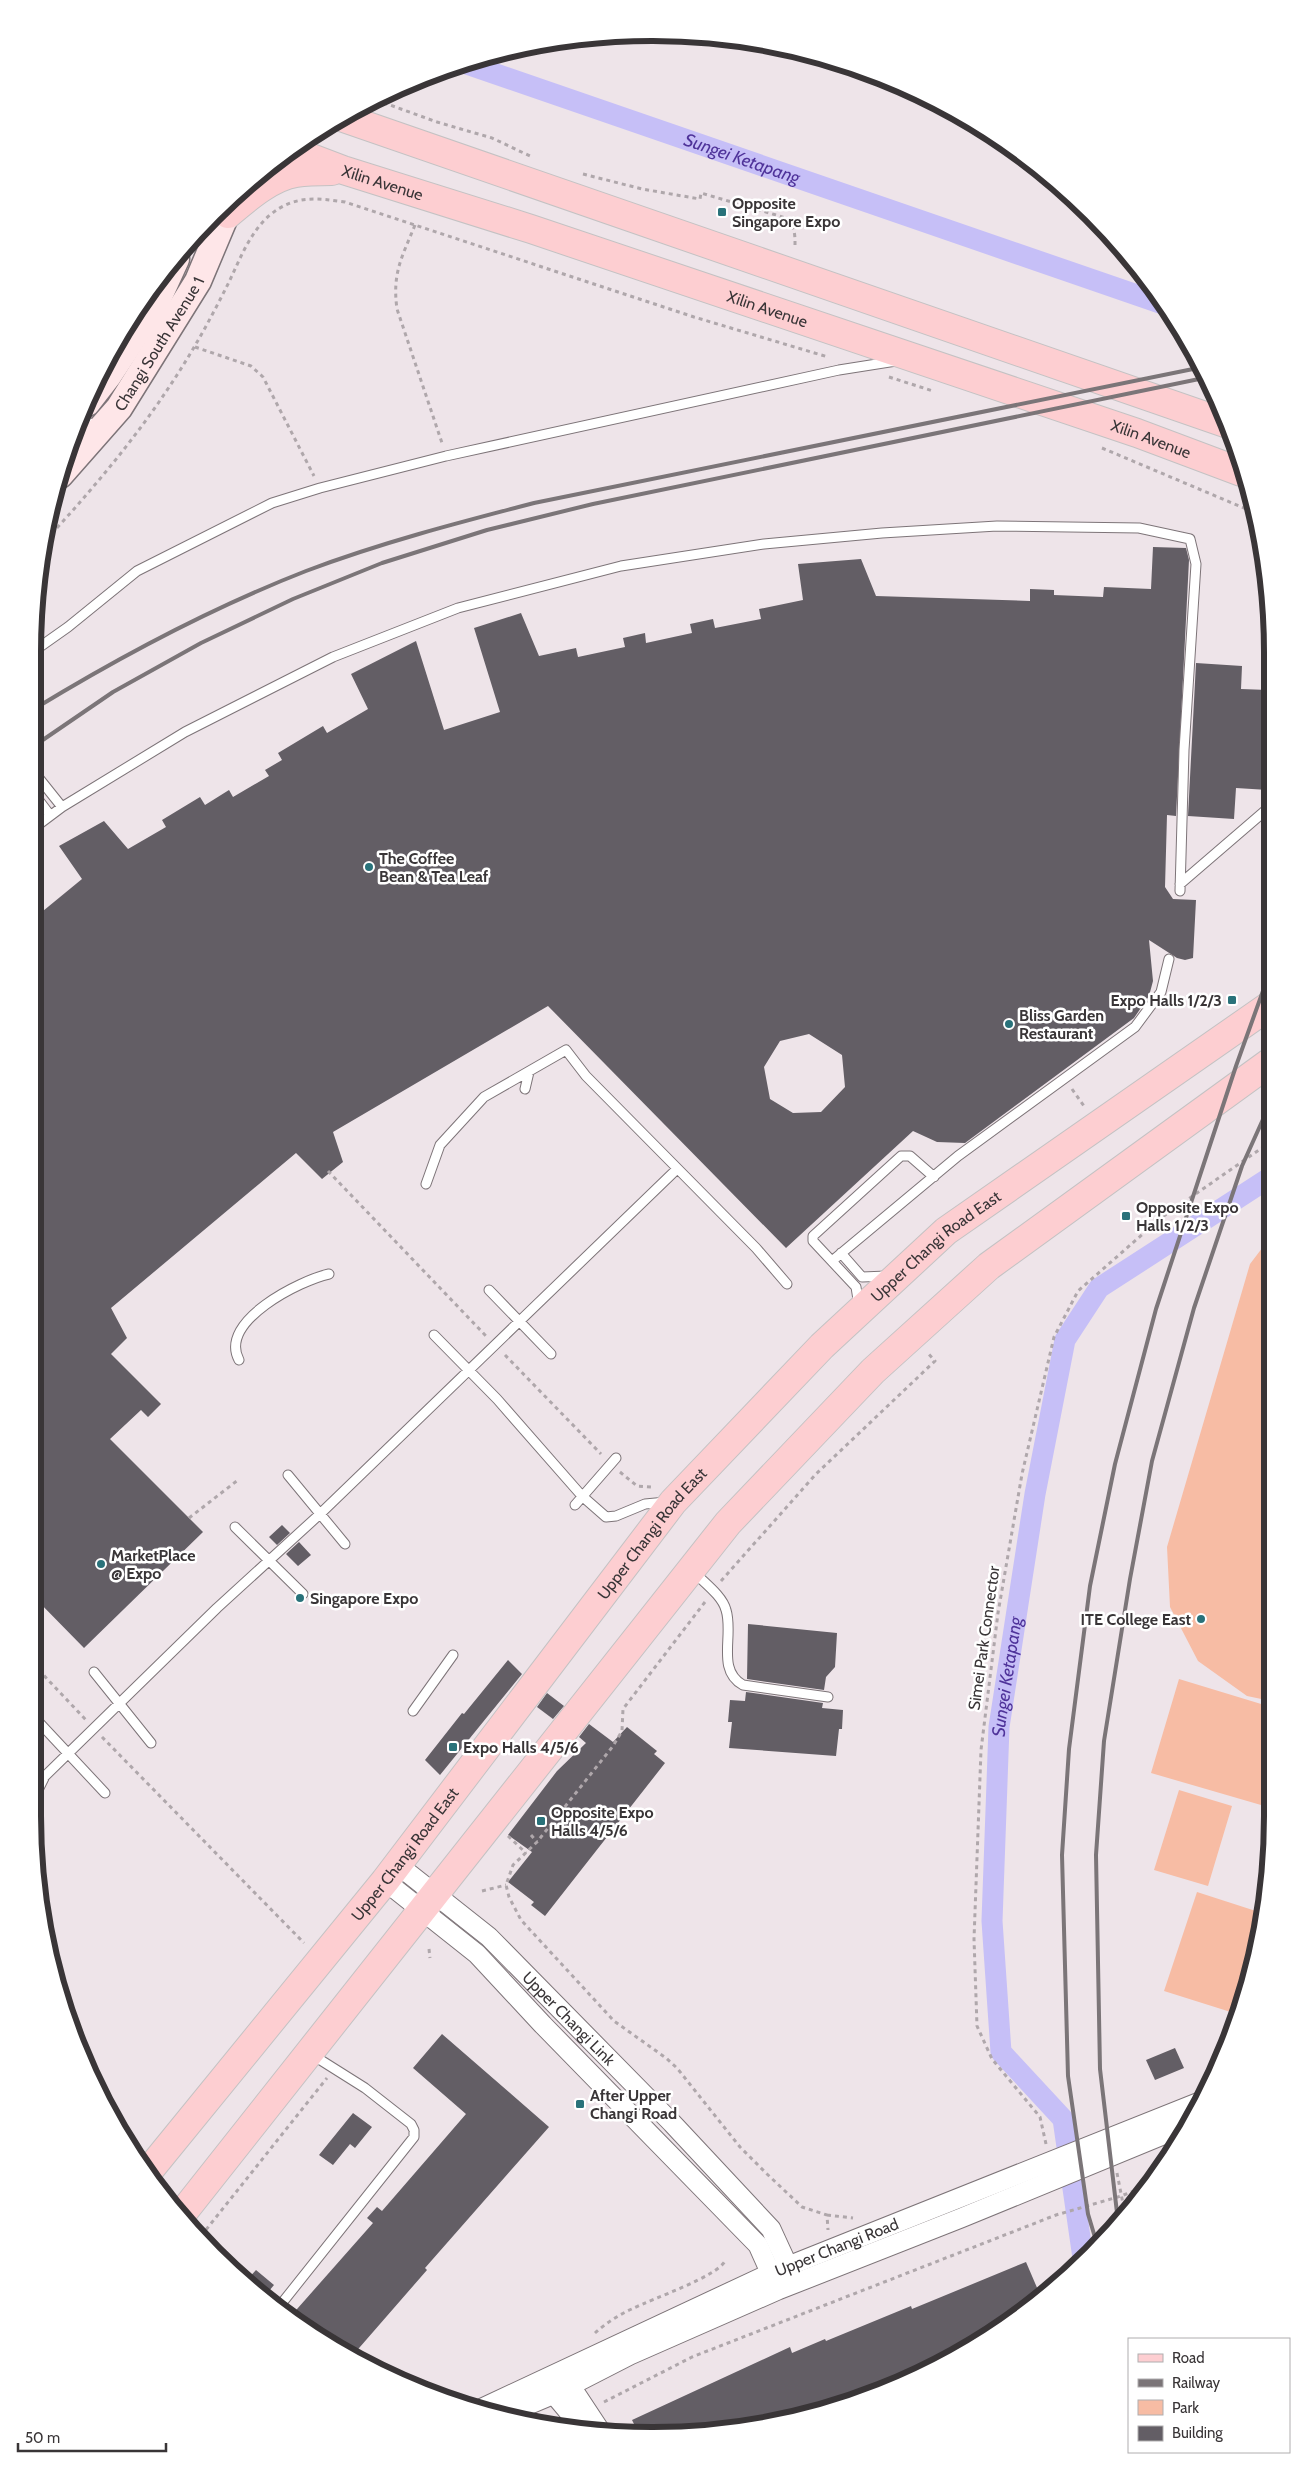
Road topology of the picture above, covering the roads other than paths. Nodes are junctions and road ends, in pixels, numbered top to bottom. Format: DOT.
graph roads {
  1 [pos="353,120"];
  2 [pos="300,154"];
  3 [pos="343,170"];
  4 [pos="242,200"];
  5 [pos="227,214"];
  6 [pos="164,285"];
  7 [pos="916,358"];
  8 [pos="106,379"];
  9 [pos="1217,420"];
  10 [pos="91,424"];
  11 [pos="78,445"];
  12 [pos="1235,470"];
  13 [pos="41,646"];
  14 [pos="41,781"];
  15 [pos="41,803"];
  16 [pos="62,807"];
  17 [pos="1264,812"];
  18 [pos="50,815"];
  19 [pos="41,822"];
  20 [pos="1169,959"];
  21 [pos="1264,1009"];
  22 [pos="1264,1067"];
  23 [pos="529,1072"];
  24 [pos="525,1089"];
  25 [pos="677,1169"];
  26 [pos="934,1177"];
  27 [pos="426,1184"];
  28 [pos="841,1253"];
  29 [pos="832,1261"];
  30 [pos="328,1274"];
  31 [pos="898,1275"];
  32 [pos="787,1284"];
  33 [pos="489,1290"];
  34 [pos="859,1312"];
  35 [pos="519,1321"];
  36 [pos="434,1335"];
  37 [pos="551,1354"];
  38 [pos="239,1360"];
  39 [pos="468,1370"];
  40 [pos="616,1458"];
  41 [pos="288,1476"];
  42 [pos="582,1496"];
  43 [pos="674,1501"];
  44 [pos="575,1505"];
  45 [pos="320,1514"];
  46 [pos="235,1527"];
  47 [pos="345,1544"];
  48 [pos="270,1560"];
  49 [pos="691,1569"];
  50 [pos="303,1594"];
  51 [pos="453,1655"];
  52 [pos="94,1672"];
  53 [pos="828,1697"];
  54 [pos="120,1704"];
  55 [pos="413,1711"];
  56 [pos="41,1725"];
  57 [pos="151,1743"];
  58 [pos="68,1755"];
  59 [pos="44,1777"];
  60 [pos="41,1778"];
  61 [pos="41,1783"];
  62 [pos="105,1793"];
  63 [pos="392,1873"];
  64 [pos="430,1901"];
  65 [pos="309,2052"];
  66 [pos="1179,2125"];
  67 [pos="152,2166"];
  68 [pos="185,2209"];
  69 [pos="783,2278"];
  70 [pos="283,2302"];
  71 [pos="561,2384"];
  72 [pos="490,2405"];
  73 [pos="513,2410"];
  74 [pos="580,2423"];
  75 [pos="594,2424"];
  1 -- 9 [label="main road"];
  2 -- 3 [label="main road, Xilin Avenue"];
  3 -- 4 [label="main road"];
  3 -- 7 [label="main road, Xilin Avenue"];
  5 -- 10 [label="street, Changi South Avenue 1"];
  6 -- 8 [label="street, Changi South Avenue 1"];
  7 -- 12 [label="main road, Xilin Avenue"];
  7 -- 13 [label="lane"];
  10 -- 11 [label="street, Changi South Avenue 1"];
  14 -- 16 [label="lane"];
  15 -- 18 [label="lane"];
  16 -- 17 [label="lane"];
  16 -- 18 [label="lane"];
  18 -- 19 [label="lane"];
  20 -- 26 [label="lane"];
  21 -- 31 [label="main road, Upper Changi Road East"];
  22 -- 49 [label="main road"];
  23 -- 24 [label="lane"];
  23 -- 25 [label="lane"];
  23 -- 27 [label="lane"];
  25 -- 32 [label="lane"];
  25 -- 35 [label="lane"];
  26 -- 28 [label="lane"];
  26 -- 29 [label="lane"];
  28 -- 29 [label="lane"];
  28 -- 31 [label="lane"];
  29 -- 34 [label="lane"];
  30 -- 38 [label="lane"];
  31 -- 34 [label="main road, Upper Changi Road East"];
  33 -- 35 [label="lane"];
  34 -- 43 [label="main road, Upper Changi Road East"];
  35 -- 37 [label="lane"];
  35 -- 39 [label="lane"];
  36 -- 39 [label="lane"];
  39 -- 42 [label="lane"];
  39 -- 45 [label="lane"];
  40 -- 42 [label="lane"];
  41 -- 45 [label="lane"];
  42 -- 43 [label="lane"];
  42 -- 44 [label="lane"];
  43 -- 63 [label="main road, Upper Changi Road East"];
  45 -- 47 [label="lane"];
  45 -- 48 [label="lane"];
  46 -- 48 [label="lane"];
  48 -- 50 [label="lane"];
  48 -- 54 [label="lane"];
  49 -- 53 [label="lane"];
  49 -- 64 [label="main road"];
  51 -- 55 [label="lane"];
  52 -- 54 [label="lane"];
  54 -- 57 [label="lane"];
  54 -- 58 [label="lane"];
  56 -- 58 [label="lane"];
  58 -- 59 [label="lane"];
  58 -- 62 [label="lane"];
  59 -- 60 [label="lane"];
  59 -- 61 [label="lane"];
  63 -- 64 [label="street, Upper Changi Link"];
  63 -- 67 [label="main road, Upper Changi Road East"];
  64 -- 65 [label="main road"];
  64 -- 69 [label="street, Upper Changi Link"];
  65 -- 68 [label="main road"];
  65 -- 70 [label="lane"];
  66 -- 69 [label="street, Upper Changi Road"];
  69 -- 71 [label="street, Upper Changi Road"];
  71 -- 72 [label="street"];
  71 -- 73 [label="street, Upper Changi Road"];
  71 -- 74 [label="street"];
  71 -- 75 [label="street"];
}
